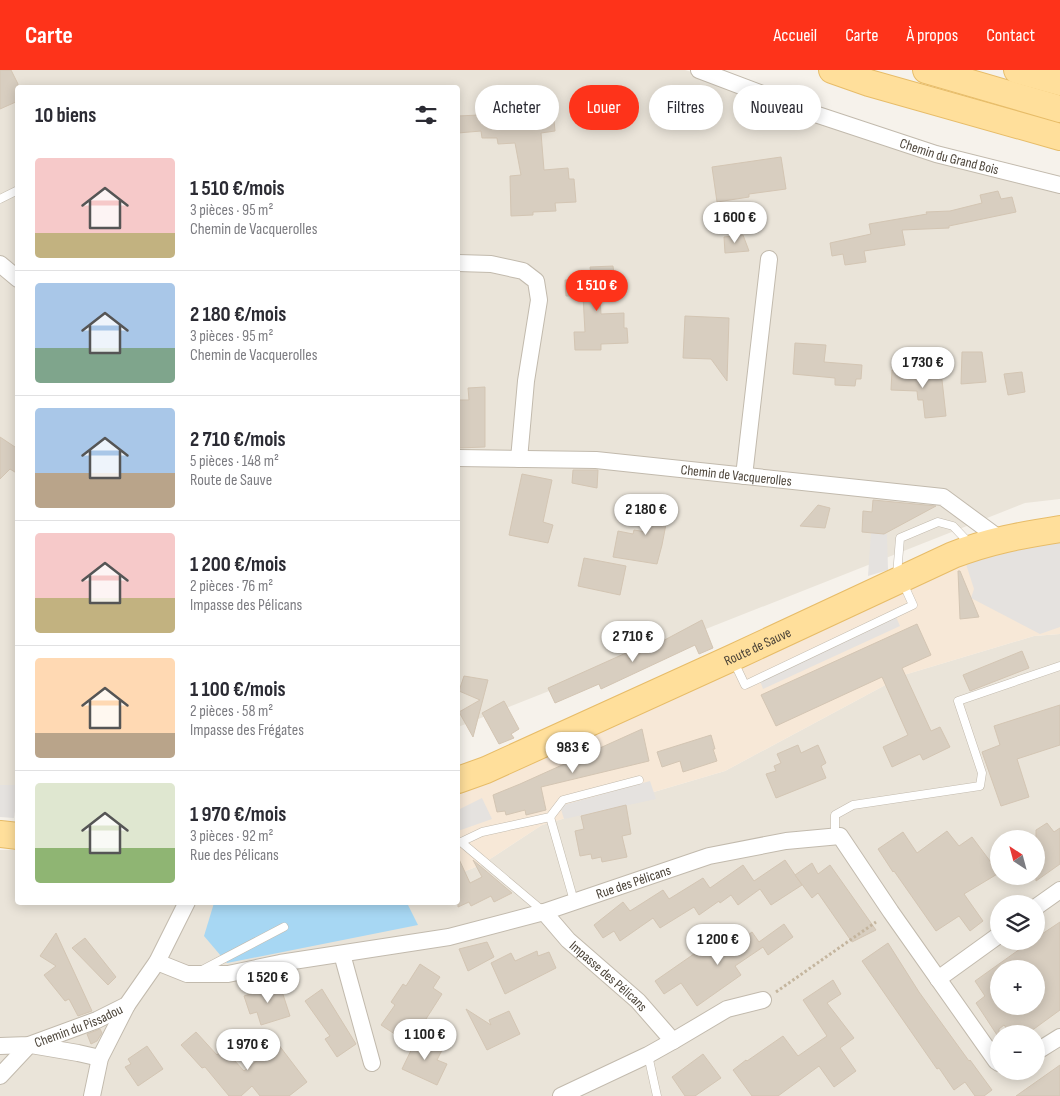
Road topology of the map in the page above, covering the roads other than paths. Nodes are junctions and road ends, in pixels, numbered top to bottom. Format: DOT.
graph roads {
  1 [pos="699,70"];
  2 [pos="832,70"];
  3 [pos="926,70"];
  4 [pos="1017,70"];
  5 [pos="1060,82"];
  6 [pos="1060,109"];
  7 [pos="1060,137"];
  8 [pos="1060,185"];
  9 [pos="15,192"];
  10 [pos="0,199"];
  11 [pos="769,259"];
  12 [pos="460,263"];
  13 [pos="0,264"];
  14 [pos="15,276"];
  15 [pos="460,458"];
  16 [pos="519,459"];
  17 [pos="744,476"];
  18 [pos="1060,530"];
  19 [pos="1000,539"];
  20 [pos="973,547"];
  21 [pos="899,580"];
  22 [pos="1060,666"];
  23 [pos="460,779"];
  24 [pos="640,780"];
  25 [pos="550,817"];
  26 [pos="835,837"];
  27 [pos="1060,890"];
  28 [pos="1045,901"];
  29 [pos="574,902"];
  30 [pos="186,905"];
  31 [pos="544,912"];
  32 [pos="284,927"];
  33 [pos="990,941"];
  34 [pos="342,954"];
  35 [pos="157,962"];
  36 [pos="195,974"];
  37 [pos="938,979"];
  38 [pos="763,1000"];
  39 [pos="127,1005"];
  40 [pos="1060,1037"];
  41 [pos="673,1042"];
  42 [pos="28,1045"];
  43 [pos="0,1046"];
  44 [pos="1045,1046"];
  45 [pos="990,1053"];
  46 [pos="648,1055"];
  47 [pos="100,1058"];
  48 [pos="372,1063"];
  49 [pos="0,1076"];
  50 [pos="92,1096"];
  51 [pos="561,1096"];
  52 [pos="657,1096"];
  1 -- 8 [label="street, Chemin du Grand Bois"];
  2 -- 7 [label="main road"];
  3 -- 6 [label="main road"];
  4 -- 5 [label="main road"];
  9 -- 10 [label="lane"];
  11 -- 17 [label="street"];
  12 -- 16 [label="street"];
  13 -- 14 [label="street"];
  15 -- 16 [label="street, Chemin de Vacquerolles"];
  16 -- 17 [label="street, Chemin de Vacquerolles"];
  17 -- 19 [label="street, Chemin de Vacquerolles"];
  18 -- 19 [label="main road, Route de Sauve"];
  19 -- 20 [label="main road, Route de Sauve"];
  20 -- 21 [label="main road, Route de Sauve"];
  20 -- 21 [label="lane"];
  21 -- 23 [label="main road, Route de Sauve"];
  22 -- 26 [label="lane"];
  24 -- 25 [label="lane"];
  25 -- 29 [label="lane"];
  25 -- 31 [label="lane"];
  26 -- 29 [label="street, Rue des Pélicans"];
  26 -- 37 [label="street"];
  27 -- 28 [label="street"];
  29 -- 31 [label="street, Rue des Pélicans"];
  30 -- 35 [label="street, Chemin du Pissadou"];
  31 -- 34 [label="street, Rue des Pélicans"];
  31 -- 41 [label="street, Impasse des Pélicans"];
  32 -- 36 [label="lane"];
  33 -- 37 [label="street"];
  34 -- 36 [label="street, Rue des Pélicans"];
  34 -- 48 [label="street"];
  35 -- 36 [label="street, Rue des Pélicans"];
  35 -- 39 [label="street, Chemin du Pissadou"];
  37 -- 45 [label="street"];
  38 -- 41 [label="street"];
  39 -- 42 [label="street, Chemin du Pissadou"];
  39 -- 47 [label="street"];
  40 -- 44 [label="street"];
  41 -- 46 [label="street"];
  42 -- 43 [label="street, Chemin du Pissadou"];
  42 -- 47 [label="street"];
  42 -- 49 [label="street"];
  46 -- 51 [label="street"];
  46 -- 52 [label="lane"];
  47 -- 50 [label="street"];
}
